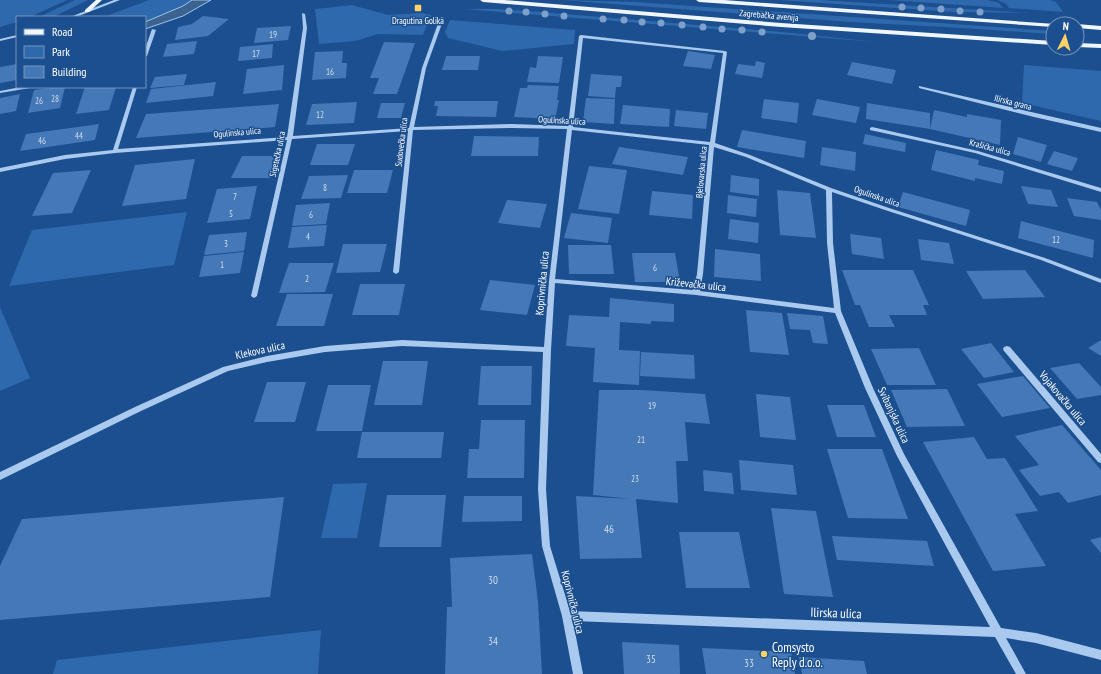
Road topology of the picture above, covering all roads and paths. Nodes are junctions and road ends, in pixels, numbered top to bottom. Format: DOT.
graph roads {
  1 [pos="99,0"];
  2 [pos="118,0"];
  3 [pos="483,0"];
  4 [pos="699,0"];
  5 [pos="87,11"];
  6 [pos="303,14"];
  7 [pos="74,16"];
  8 [pos="442,18"];
  9 [pos="1045,24"];
  10 [pos="1085,27"];
  11 [pos="1101,28"];
  12 [pos="154,30"];
  13 [pos="16,36"];
  14 [pos="0,40"];
  15 [pos="1045,42"];
  16 [pos="1085,45"];
  17 [pos="1101,46"];
  18 [pos="725,52"];
  19 [pos="146,53"];
  20 [pos="921,87"];
  21 [pos="24,88"];
  22 [pos="135,88"];
  23 [pos="0,92"];
  24 [pos="569,128"];
  25 [pos="411,129"];
  26 [pos="872,130"];
  27 [pos="1101,130"];
  28 [pos="290,137"];
  29 [pos="712,144"];
  30 [pos="115,151"];
  31 [pos="0,170"];
  32 [pos="829,189"];
  33 [pos="1101,190"];
  34 [pos="396,272"];
  35 [pos="552,281"];
  36 [pos="1101,281"];
  37 [pos="696,293"];
  38 [pos="254,296"];
  39 [pos="838,311"];
  40 [pos="1007,349"];
  41 [pos="547,350"];
  42 [pos="1101,460"];
  43 [pos="0,476"];
  44 [pos="567,616"];
  45 [pos="998,632"];
  46 [pos="1101,655"];
  47 [pos="578,674"];
  48 [pos="1021,674"];
  1 -- 5 [label="main road"];
  2 -- 5 [label="street"];
  3 -- 15 [label="main road, Zagrebačka avenija"];
  4 -- 9 [label="main road, Zagrebačka avenija"];
  5 -- 7 [label="street"];
  6 -- 28 [label="street, Sigetečka ulica"];
  8 -- 25 [label="street, Sudovečka ulica"];
  10 -- 11 [label="main road"];
  12 -- 19 [label="street"];
  13 -- 14 [label="street"];
  16 -- 17 [label="main road"];
  18 -- 24 [label="street, Koprivnička ulica"];
  18 -- 29 [label="street, Bjelovarska ulica"];
  20 -- 27 [label="street, Ilirska grana"];
  21 -- 23 [label="street"];
  22 -- 30 [label="street"];
  24 -- 25 [label="street, Ogulinska ulica"];
  24 -- 29 [label="street, Ogulinska ulica"];
  24 -- 35 [label="street, Koprivnička ulica"];
  25 -- 28 [label="street, Ogulinska ulica"];
  25 -- 34 [label="street, Sudovečka ulica"];
  26 -- 33 [label="street, Krašićka ulica"];
  28 -- 30 [label="street, Ogulinska ulica"];
  28 -- 38 [label="street, Sigetečka ulica"];
  29 -- 32 [label="street, Ogulinska ulica"];
  29 -- 37 [label="street, Bjelovarska ulica"];
  30 -- 31 [label="street, Ogulinska ulica"];
  32 -- 36 [label="street, Ogulinska ulica"];
  32 -- 39 [label="street, Svibanjska ulica"];
  35 -- 37 [label="street, Križevačka ulica"];
  35 -- 41 [label="street, Koprivnička ulica"];
  37 -- 39 [label="street, Križevačka ulica"];
  39 -- 45 [label="street, Svibanjska ulica"];
  40 -- 42 [label="street, Vojakovačka ulica"];
  41 -- 43 [label="street, Klekova ulica"];
  41 -- 44 [label="street, Koprivnička ulica"];
  44 -- 45 [label="street, Ilirska ulica"];
  44 -- 47 [label="street, Koprivnička ulica"];
  45 -- 46 [label="street, Ilirska ulica"];
  45 -- 48 [label="street, Svibanjska ulica"];
}
